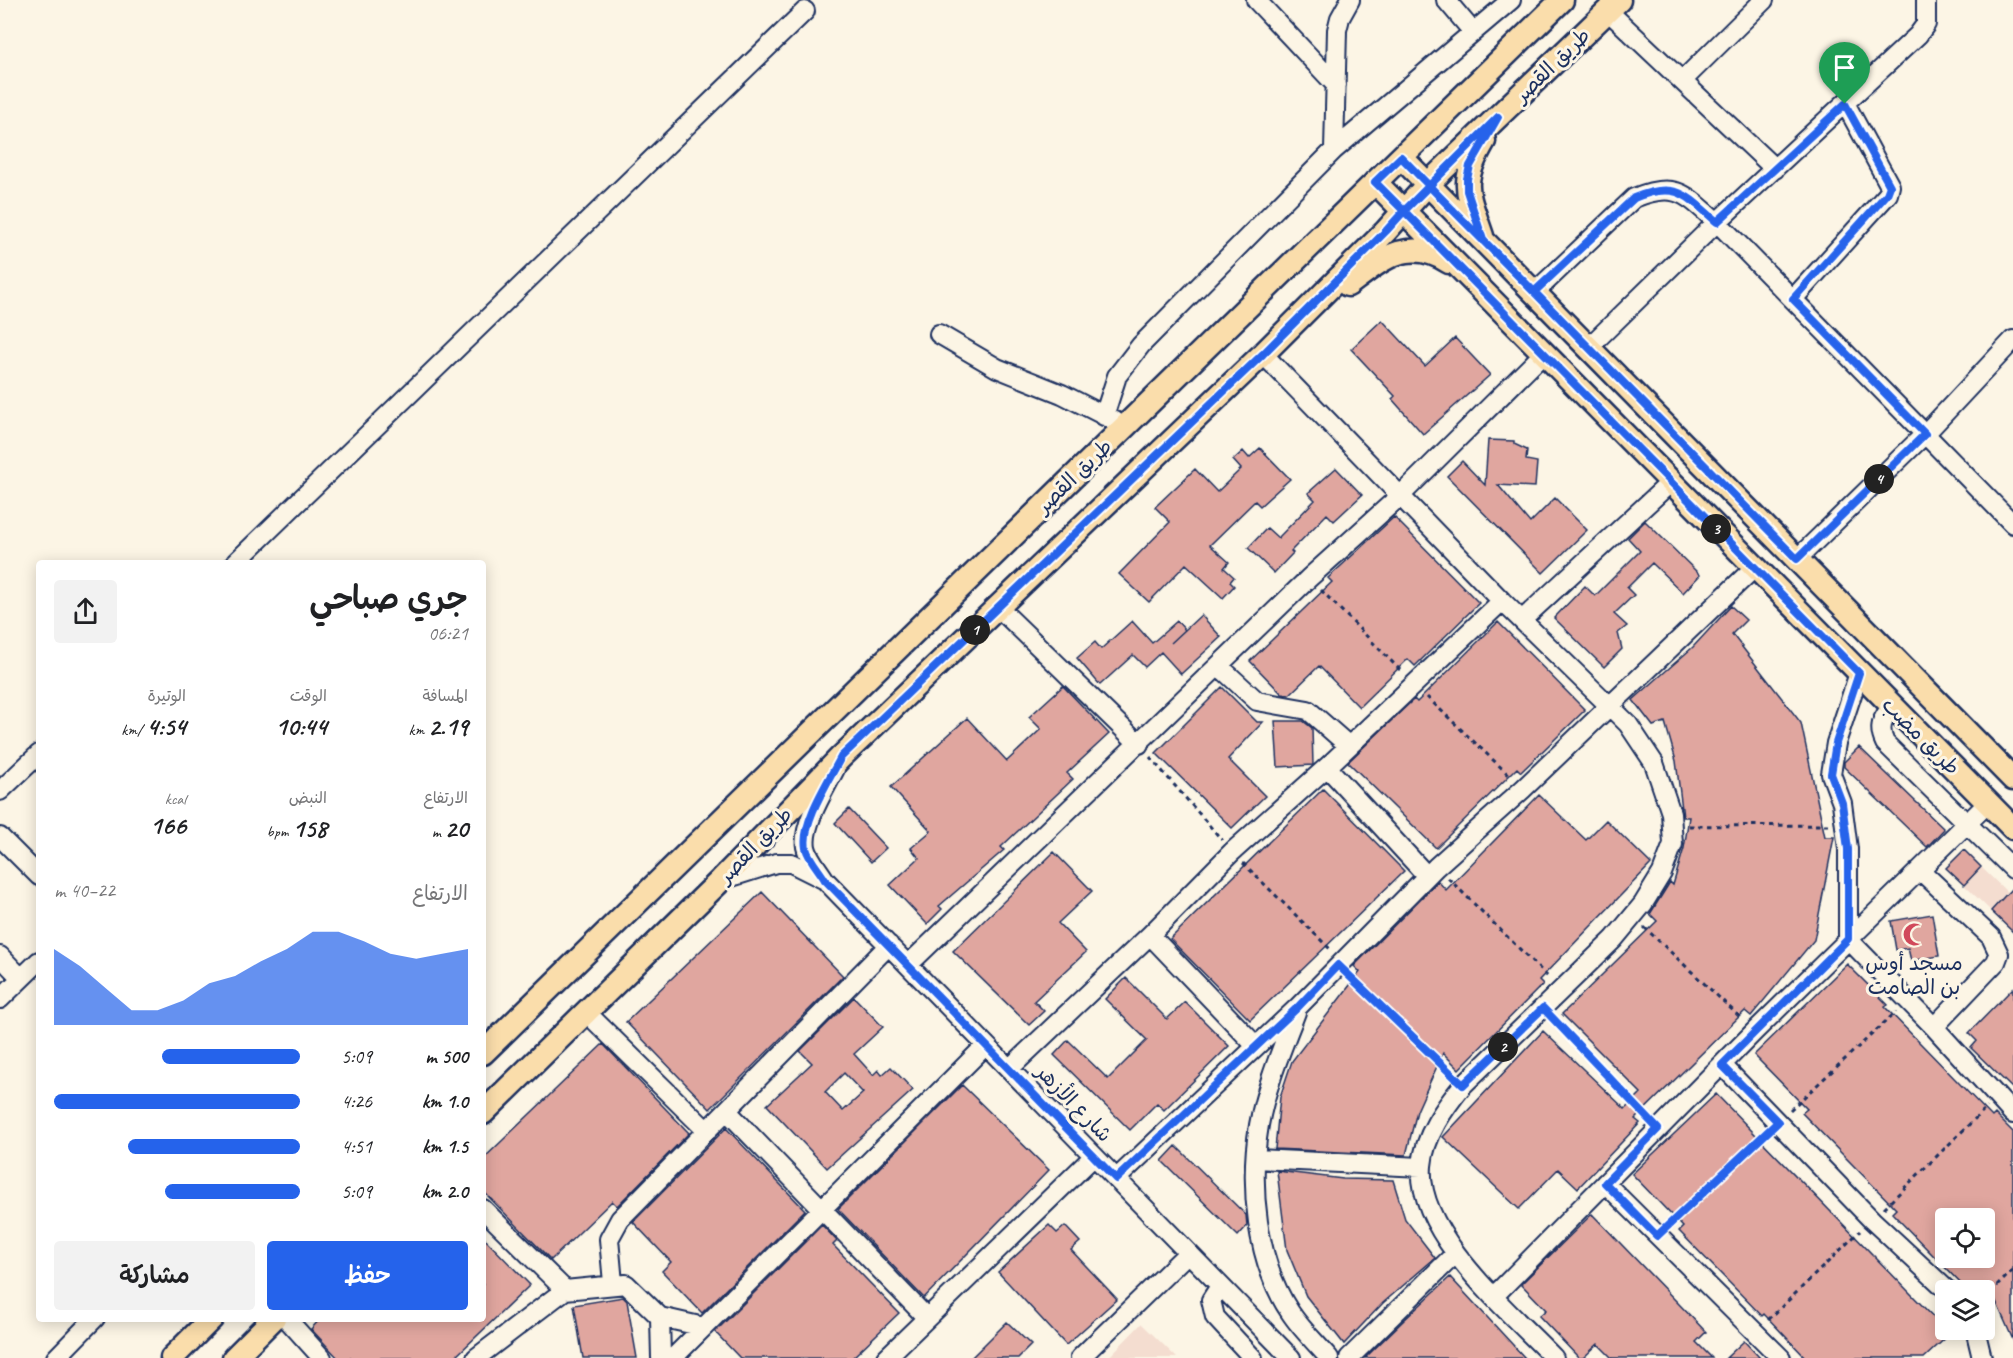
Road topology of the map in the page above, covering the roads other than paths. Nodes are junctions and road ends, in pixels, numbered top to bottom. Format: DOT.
graph roads {
  1 [pos="1256,0"];
  2 [pos="1350,0"];
  3 [pos="1446,0"];
  4 [pos="1511,0"];
  5 [pos="1562,0"];
  6 [pos="1764,0"];
  7 [pos="1926,0"];
  8 [pos="1614,5"];
  9 [pos="805,11"];
  10 [pos="1473,32"];
  11 [pos="1682,81"];
  12 [pos="1336,85"];
  13 [pos="1845,104"];
  14 [pos="1498,117"];
  15 [pos="1334,150"];
  16 [pos="1401,157"];
  17 [pos="1775,169"];
  18 [pos="1375,182"];
  19 [pos="1428,184"];
  20 [pos="1404,211"];
  21 [pos="1717,222"];
  22 [pos="1483,240"];
  23 [pos="1462,270"];
  24 [pos="1534,292"];
  25 [pos="1793,299"];
  26 [pos="1291,326"];
  27 [pos="939,334"];
  28 [pos="2013,340"];
  29 [pos="1589,348"];
  30 [pos="1544,353"];
  31 [pos="1263,354"];
  32 [pos="1104,416"];
  33 [pos="1125,426"];
  34 [pos="1925,434"];
  35 [pos="1671,482"];
  36 [pos="1401,495"];
  37 [pos="2013,524"];
  38 [pos="1797,559"];
  39 [pos="238,560"];
  40 [pos="1754,568"];
  41 [pos="1502,600"];
  42 [pos="999,608"];
  43 [pos="1522,620"];
  44 [pos="1220,667"];
  45 [pos="1859,673"];
  46 [pos="1609,705"];
  47 [pos="1893,707"];
  48 [pos="1139,744"];
  49 [pos="1349,746"];
  50 [pos="36,757"];
  51 [pos="841,757"];
  52 [pos="1327,767"];
  53 [pos="2010,772"];
  54 [pos="0,791"];
  55 [pos="1988,803"];
  56 [pos="1968,824"];
  57 [pos="2010,825"];
  58 [pos="0,837"];
  59 [pos="2013,869"];
  60 [pos="1921,870"];
  61 [pos="1431,871"];
  62 [pos="36,873"];
  63 [pos="721,880"];
  64 [pos="825,880"];
  65 [pos="1150,935"];
  66 [pos="1848,939"];
  67 [pos="889,945"];
  68 [pos="0,956"];
  69 [pos="36,964"];
  70 [pos="908,965"];
  71 [pos="21,978"];
  72 [pos="0,999"];
  73 [pos="1298,1007"];
  74 [pos="586,1012"];
  75 [pos="1934,1027"];
  76 [pos="986,1045"];
  77 [pos="1256,1046"];
  78 [pos="486,1050"];
  79 [pos="1722,1065"];
  80 [pos="1009,1069"];
  81 [pos="486,1110"];
  82 [pos="727,1111"];
  83 [pos="2013,1114"];
  84 [pos="707,1131"];
  85 [pos="1094,1156"];
  86 [pos="1256,1159"];
  87 [pos="1421,1167"];
  88 [pos="1116,1179"];
  89 [pos="1605,1183"];
  90 [pos="822,1210"];
  91 [pos="486,1212"];
  92 [pos="1188,1253"];
  93 [pos="1455,1254"];
  94 [pos="1936,1280"];
  95 [pos="613,1283"];
  96 [pos="1220,1286"];
  97 [pos="565,1290"];
  98 [pos="1494,1296"];
  99 [pos="660,1317"];
  100 [pos="927,1318"];
  101 [pos="91,1322"];
  102 [pos="208,1322"];
  103 [pos="270,1322"];
  104 [pos="290,1322"];
  105 [pos="704,1328"];
  106 [pos="1978,1340"];
  107 [pos="56,1358"];
  108 [pos="172,1358"];
  109 [pos="234,1358"];
  110 [pos="322,1358"];
  111 [pos="476,1358"];
  112 [pos="661,1358"];
  113 [pos="673,1358"];
  114 [pos="886,1358"];
  115 [pos="1080,1358"];
  116 [pos="1253,1358"];
  117 [pos="1291,1358"];
  118 [pos="1329,1358"];
  119 [pos="1349,1358"];
  120 [pos="1554,1358"];
  121 [pos="1781,1358"];
  122 [pos="1982,1358"];
  1 -- 12 [label="street"];
  2 -- 12 [label="street"];
  3 -- 10 [label="street"];
  4 -- 10 [label="street"];
  5 -- 16 [label="main road, طريق القصر"];
  6 -- 11 [label="street"];
  7 -- 13 [label="street"];
  8 -- 11 [label="street"];
  8 -- 14 [label="main road, طريق القصر"];
  9 -- 39 [label="street"];
  10 -- 15 [label="street"];
  11 -- 17 [label="street"];
  12 -- 15 [label="street"];
  13 -- 17 [label="street"];
  13 -- 25 [label="street"];
  14 -- 19 [label="main road, طريق القصر"];
  14 -- 22 [label="main road"];
  15 -- 32 [label="street"];
  16 -- 18 [label="main road, طريق القصر"];
  16 -- 19 [label="main road, طريق مضب"];
  17 -- 21 [label="street"];
  18 -- 20 [label="main road, طريق مضب"];
  18 -- 33 [label="main road, طريق القصر"];
  19 -- 20 [label="main road, طريق القصر"];
  19 -- 22 [label="main road, طريق مضب"];
  20 -- 23 [label="main road, طريق مضب"];
  20 -- 26 [label="main road, طريق القصر"];
  21 -- 24 [label="street"];
  21 -- 25 [label="street"];
  21 -- 29 [label="street"];
  22 -- 24 [label="main road, طريق مضب"];
  23 -- 26 [label="main road"];
  23 -- 30 [label="main road, طريق مضب"];
  24 -- 29 [label="main road, طريق مضب"];
  25 -- 34 [label="street"];
  26 -- 31 [label="main road, طريق القصر"];
  27 -- 32 [label="street"];
  28 -- 34 [label="street"];
  29 -- 38 [label="main road, طريق مضب"];
  30 -- 35 [label="main road, طريق مضب"];
  30 -- 36 [label="street"];
  31 -- 36 [label="street"];
  31 -- 42 [label="main road, طريق القصر"];
  32 -- 33 [label="street"];
  33 -- 78 [label="main road, طريق القصر"];
  34 -- 37 [label="street"];
  34 -- 38 [label="street"];
  35 -- 40 [label="main road, طريق مضب"];
  35 -- 43 [label="street"];
  36 -- 41 [label="street"];
  36 -- 44 [label="street"];
  38 -- 53 [label="main road, طريق مضب"];
  40 -- 45 [label="main road, طريق مضب"];
  40 -- 46 [label="street"];
  41 -- 43 [label="street"];
  41 -- 49 [label="street"];
  42 -- 48 [label="street"];
  42 -- 51 [label="main road, طريق القصر"];
  43 -- 46 [label="street"];
  44 -- 48 [label="street"];
  44 -- 49 [label="street"];
  45 -- 47 [label="main road, طريق مضب"];
  45 -- 66 [label="street"];
  46 -- 61 [label="street"];
  46 -- 87 [label="street"];
  47 -- 55 [label="main road, طريق مضب"];
  47 -- 56 [label="street"];
  48 -- 70 [label="street"];
  49 -- 52 [label="street"];
  50 -- 54 [label="street"];
  51 -- 63 [label="main road, طريق القصر"];
  51 -- 64 [label="street, شارع الأزهر"];
  52 -- 61 [label="street"];
  52 -- 65 [label="street"];
  55 -- 56 [label="street"];
  55 -- 57 [label="main road, طريق مضب"];
  56 -- 59 [label="street"];
  56 -- 60 [label="street"];
  58 -- 62 [label="street"];
  60 -- 66 [label="street"];
  60 -- 75 [label="street"];
  61 -- 73 [label="street"];
  63 -- 64 [label="street, شارع الأزهر"];
  63 -- 74 [label="main road, طريق القصر"];
  64 -- 67 [label="street, شارع الأزهر"];
  65 -- 77 [label="street"];
  65 -- 80 [label="street"];
  66 -- 75 [label="street"];
  66 -- 79 [label="street"];
  67 -- 70 [label="street, شارع الأزهر"];
  67 -- 82 [label="street"];
  68 -- 71 [label="street"];
  69 -- 71 [label="street"];
  70 -- 76 [label="street, شارع الأزهر"];
  71 -- 72 [label="street"];
  73 -- 77 [label="street"];
  73 -- 86 [label="street"];
  74 -- 81 [label="main road, طريق القصر"];
  74 -- 84 [label="street"];
  75 -- 83 [label="street"];
  76 -- 80 [label="street, شارع الأزهر"];
  76 -- 90 [label="street"];
  77 -- 88 [label="street"];
  79 -- 89 [label="street"];
  79 -- 94 [label="street"];
  80 -- 85 [label="street, شارع الأزهر"];
  82 -- 84 [label="street"];
  82 -- 90 [label="street"];
  84 -- 95 [label="street"];
  85 -- 88 [label="street, شارع الأزهر"];
  85 -- 100 [label="street"];
  86 -- 87 [label="street"];
  86 -- 118 [label="street"];
  87 -- 93 [label="street"];
  88 -- 92 [label="street, شارع الأزهر"];
  89 -- 98 [label="street"];
  89 -- 121 [label="street"];
  90 -- 100 [label="street"];
  90 -- 105 [label="street"];
  91 -- 97 [label="street"];
  92 -- 96 [label="street, شارع الأزهر"];
  92 -- 115 [label="street"];
  93 -- 98 [label="street"];
  93 -- 119 [label="street"];
  95 -- 97 [label="street"];
  95 -- 99 [label="street"];
  96 -- 116 [label="street"];
  96 -- 117 [label="street, شارع الأزهر"];
  97 -- 111 [label="street"];
  98 -- 120 [label="street"];
  99 -- 105 [label="street"];
  99 -- 112 [label="street"];
  100 -- 114 [label="street"];
  101 -- 107 [label="street"];
  102 -- 108 [label="main road"];
  103 -- 109 [label="main road"];
  104 -- 110 [label="street"];
  105 -- 113 [label="street"];
  106 -- 122 [label="street"];
}
